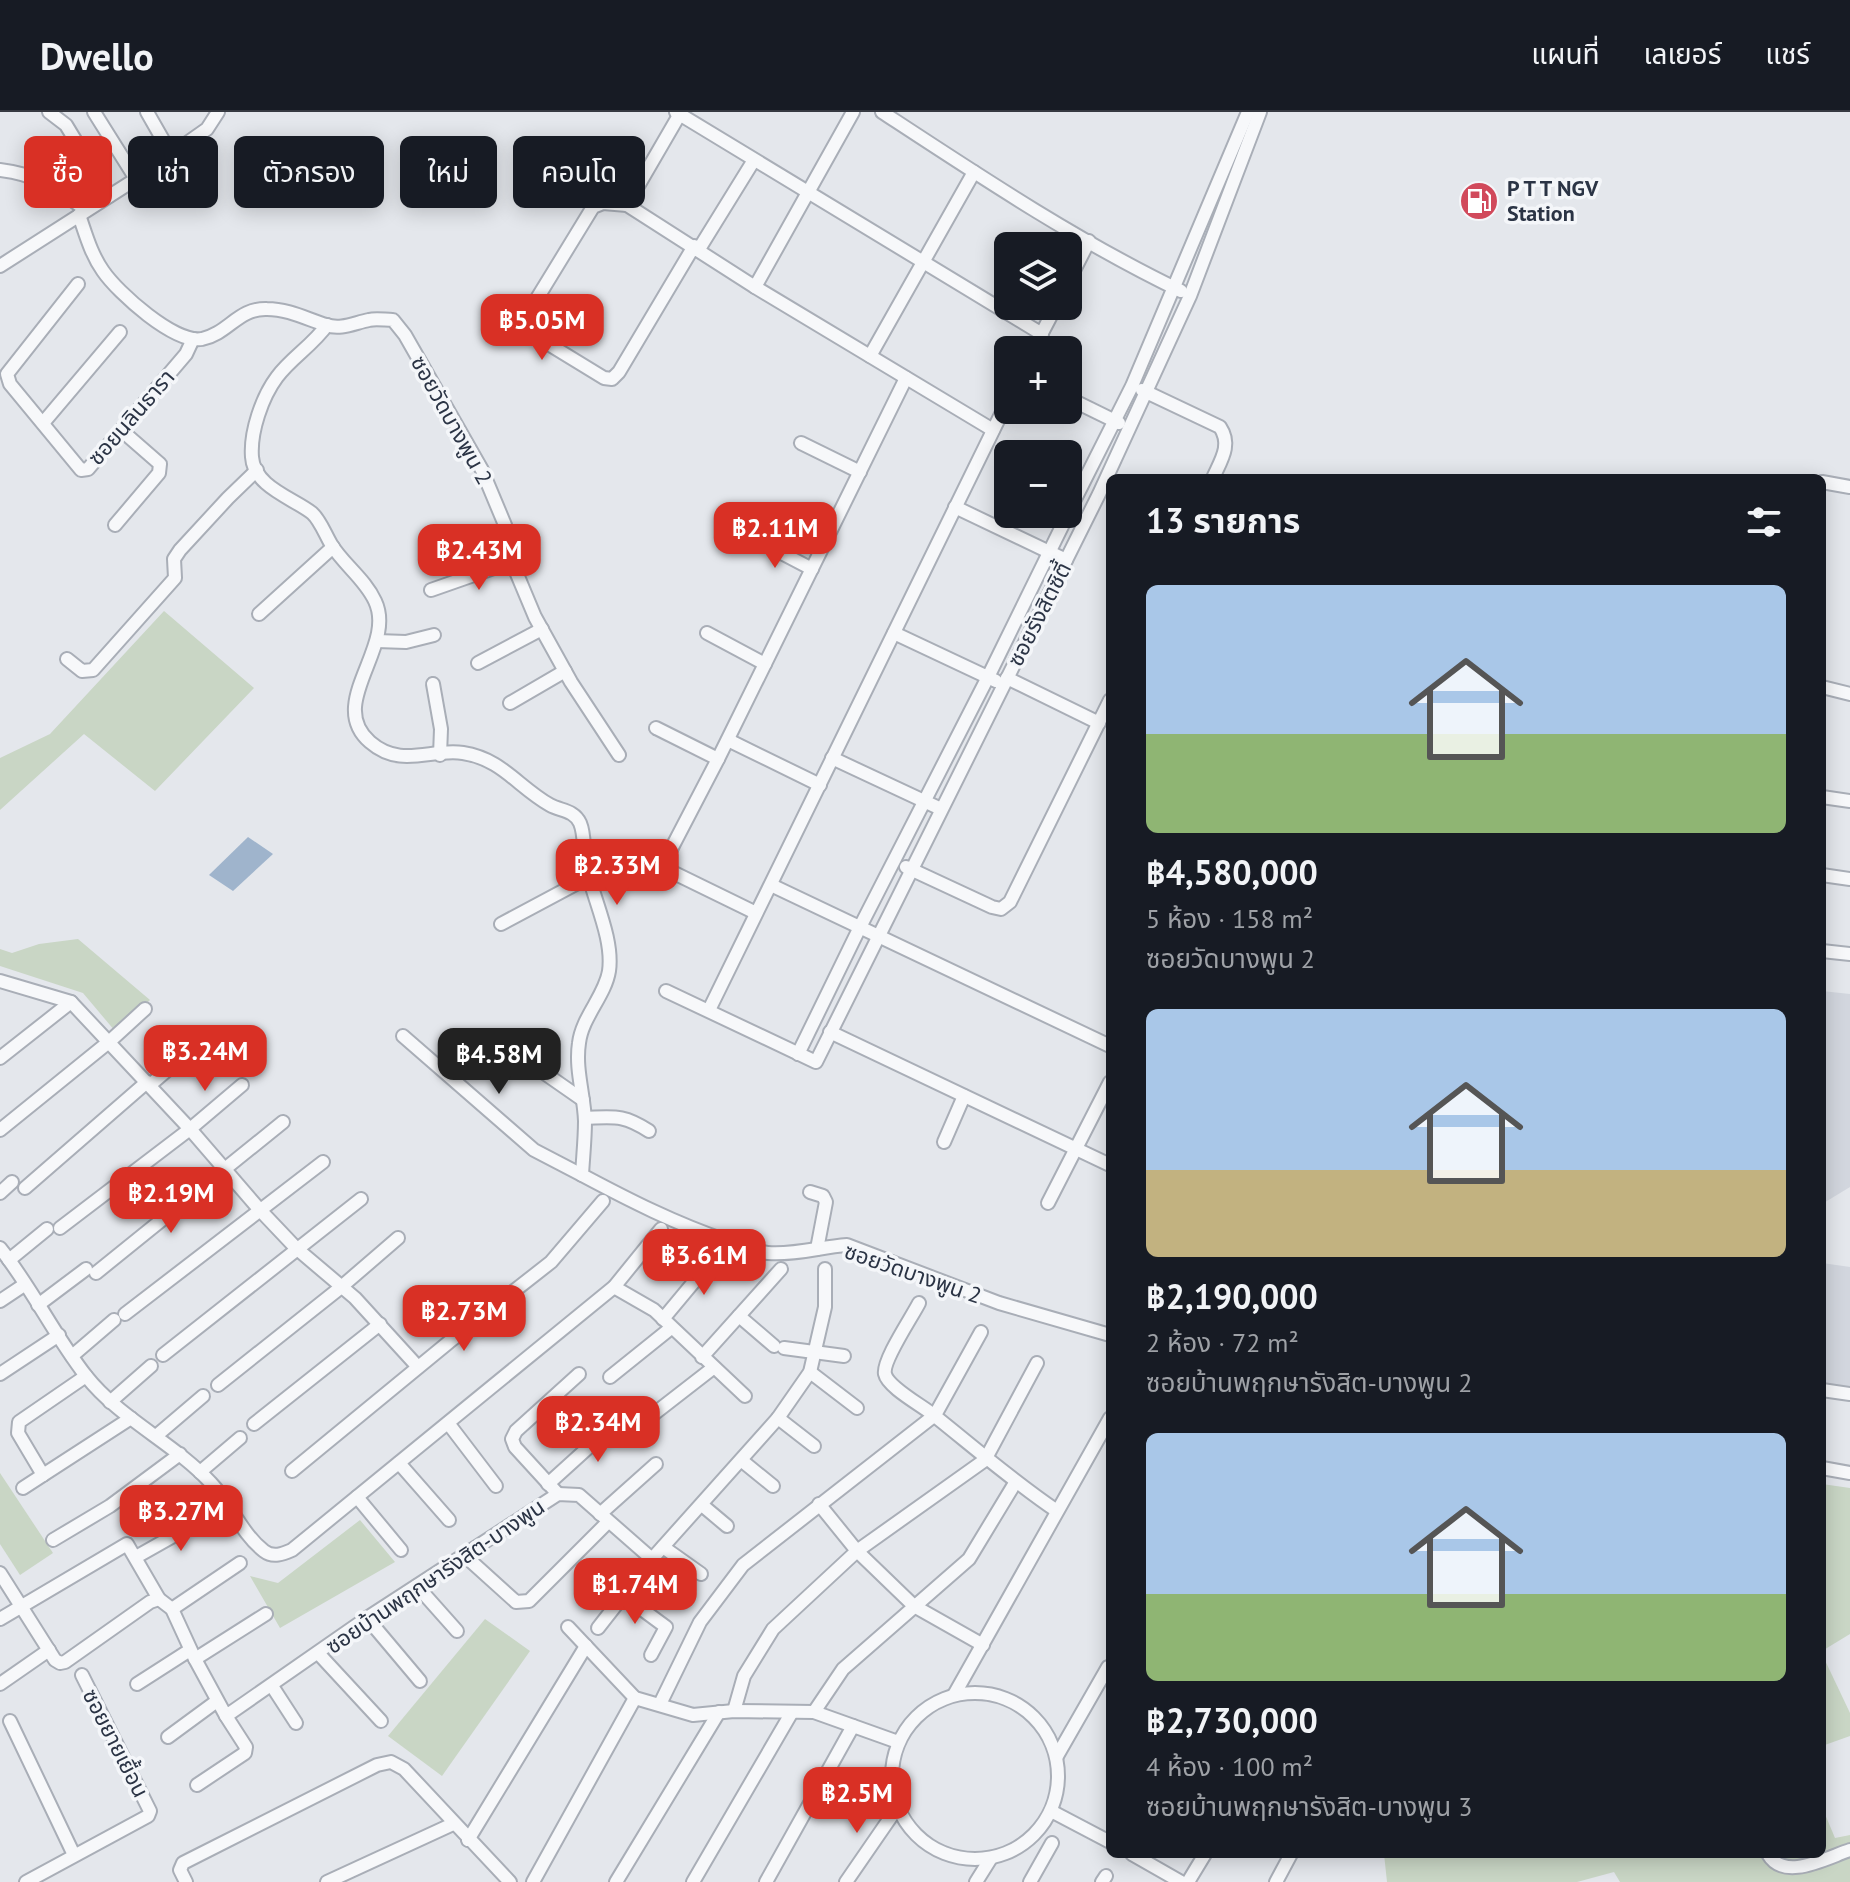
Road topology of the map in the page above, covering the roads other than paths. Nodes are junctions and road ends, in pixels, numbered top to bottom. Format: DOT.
graph roads {
  1 [pos="49,112"];
  2 [pos="94,112"];
  3 [pos="147,112"];
  4 [pos="218,112"];
  5 [pos="853,112"];
  6 [pos="882,112"];
  7 [pos="1248,112"];
  8 [pos="1260,112"];
  9 [pos="679,113"];
  10 [pos="73,136"];
  11 [pos="161,136"];
  12 [pos="197,136"];
  13 [pos="754,160"];
  14 [pos="128,166"];
  15 [pos="0,170"];
  16 [pos="974,172"];
  17 [pos="645,173"];
  18 [pos="808,193"];
  19 [pos="91,208"];
  20 [pos="592,208"];
  21 [pos="632,208"];
  22 [pos="83,213"];
  23 [pos="1089,241"];
  24 [pos="696,247"];
  25 [pos="1082,255"];
  26 [pos="922,263"];
  27 [pos="0,266"];
  28 [pos="78,284"];
  29 [pos="755,287"];
  30 [pos="1174,288"];
  31 [pos="1190,296"];
  32 [pos="1049,320"];
  33 [pos="327,325"];
  34 [pos="120,332"];
  35 [pos="1042,334"];
  36 [pos="193,339"];
  37 [pos="870,356"];
  38 [pos="906,378"];
  39 [pos="1132,386"];
  40 [pos="1146,392"];
  41 [pos="1082,405"];
  42 [pos="1115,421"];
  43 [pos="43,423"];
  44 [pos="996,424"];
  45 [pos="1130,427"];
  46 [pos="121,430"];
  47 [pos="993,430"];
  48 [pos="801,443"];
  49 [pos="257,470"];
  50 [pos="860,472"];
  51 [pos="1113,474"];
  52 [pos="1215,474"];
  53 [pos="1826,483"];
  54 [pos="1082,485"];
  55 [pos="1850,487"];
  56 [pos="1105,497"];
  57 [pos="955,507"];
  58 [pos="115,525"];
  59 [pos="1061,528"];
  60 [pos="755,539"];
  61 [pos="333,547"];
  62 [pos="1049,552"];
  63 [pos="1066,560"];
  64 [pos="514,561"];
  65 [pos="812,569"];
  66 [pos="431,590"];
  67 [pos="259,614"];
  68 [pos="542,629"];
  69 [pos="707,633"];
  70 [pos="894,633"];
  71 [pos="434,635"];
  72 [pos="381,642"];
  73 [pos="67,659"];
  74 [pos="478,663"];
  75 [pos="765,664"];
  76 [pos="565,671"];
  77 [pos="988,677"];
  78 [pos="1006,681"];
  79 [pos="433,684"];
  80 [pos="1826,688"];
  81 [pos="1850,694"];
  82 [pos="510,703"];
  83 [pos="1106,708"];
  84 [pos="1099,723"];
  85 [pos="656,728"];
  86 [pos="728,740"];
  87 [pos="440,752"];
  88 [pos="619,755"];
  89 [pos="832,758"];
  90 [pos="718,759"];
  91 [pos="820,785"];
  92 [pos="1826,798"];
  93 [pos="1850,801"];
  94 [pos="925,802"];
  95 [pos="941,809"];
  96 [pos="894,862"];
  97 [pos="910,869"];
  98 [pos="1826,876"];
  99 [pos="589,877"];
  100 [pos="1850,879"];
  101 [pos="771,885"];
  102 [pos="756,913"];
  103 [pos="501,924"];
  104 [pos="860,927"];
  105 [pos="878,935"];
  106 [pos="1826,951"];
  107 [pos="1850,954"];
  108 [pos="1,983"];
  109 [pos="666,991"];
  110 [pos="71,1002"];
  111 [pos="145,1009"];
  112 [pos="709,1010"];
  113 [pos="830,1032"];
  114 [pos="403,1036"];
  115 [pos="110,1041"];
  116 [pos="200,1042"];
  117 [pos="1106,1044"];
  118 [pos="798,1054"];
  119 [pos="0,1058"];
  120 [pos="527,1061"];
  121 [pos="148,1083"];
  122 [pos="242,1085"];
  123 [pos="1106,1090"];
  124 [pos="964,1096"];
  125 [pos="583,1100"];
  126 [pos="590,1118"];
  127 [pos="283,1122"];
  128 [pos="190,1129"];
  129 [pos="0,1130"];
  130 [pos="649,1131"];
  131 [pos="944,1142"];
  132 [pos="1076,1149"];
  133 [pos="323,1162"];
  134 [pos="1106,1163"];
  135 [pos="224,1169"];
  136 [pos="582,1175"];
  137 [pos="12,1182"];
  138 [pos="25,1188"];
  139 [pos="810,1192"];
  140 [pos="0,1193"];
  141 [pos="361,1199"];
  142 [pos="603,1201"];
  143 [pos="1048,1203"];
  144 [pos="259,1209"];
  145 [pos="661,1229"];
  146 [pos="398,1238"];
  147 [pos="0,1248"];
  148 [pos="296,1248"];
  149 [pos="817,1249"];
  150 [pos="718,1253"];
  151 [pos="9,1260"];
  152 [pos="781,1269"];
  153 [pos="825,1269"];
  154 [pos="24,1285"];
  155 [pos="614,1287"];
  156 [pos="340,1288"];
  157 [pos="0,1301"];
  158 [pos="919,1303"];
  159 [pos="38,1305"];
  160 [pos="739,1316"];
  161 [pos="667,1323"];
  162 [pos="380,1324"];
  163 [pos="981,1332"];
  164 [pos="1106,1334"];
  165 [pos="59,1335"];
  166 [pos="815,1351"];
  167 [pos="163,1355"];
  168 [pos="72,1356"];
  169 [pos="844,1356"];
  170 [pos="702,1357"];
  171 [pos="1037,1363"];
  172 [pos="151,1366"];
  173 [pos="418,1367"];
  174 [pos="713,1368"];
  175 [pos="810,1372"];
  176 [pos="0,1374"];
  177 [pos="579,1374"];
  178 [pos="86,1376"];
  179 [pos="610,1377"];
  180 [pos="218,1385"];
  181 [pos="1826,1391"];
  182 [pos="1850,1394"];
  183 [pos="203,1396"];
  184 [pos="745,1396"];
  185 [pos="110,1402"];
  186 [pos="857,1408"];
  187 [pos="935,1415"];
  188 [pos="623,1416"];
  189 [pos="131,1418"];
  190 [pos="778,1418"];
  191 [pos="646,1420"];
  192 [pos="448,1423"];
  193 [pos="254,1424"];
  194 [pos="1106,1425"];
  195 [pos="156,1436"];
  196 [pos="240,1438"];
  197 [pos="814,1446"];
  198 [pos="180,1454"];
  199 [pos="741,1460"];
  200 [pos="985,1460"];
  201 [pos="399,1463"];
  202 [pos="656,1464"];
  203 [pos="1826,1469"];
  204 [pos="292,1471"];
  205 [pos="200,1472"];
  206 [pos="1850,1473"];
  207 [pos="43,1475"];
  208 [pos="1015,1483"];
  209 [pos="548,1484"];
  210 [pos="496,1486"];
  211 [pos="773,1486"];
  212 [pos="23,1488"];
  213 [pos="558,1494"];
  214 [pos="357,1497"];
  215 [pos="819,1504"];
  216 [pos="702,1505"];
  217 [pos="1057,1511"];
  218 [pos="207,1517"];
  219 [pos="604,1518"];
  220 [pos="449,1520"];
  221 [pos="727,1526"];
  222 [pos="53,1540"];
  223 [pos="663,1547"];
  224 [pos="401,1550"];
  225 [pos="857,1551"];
  226 [pos="464,1555"];
  227 [pos="136,1557"];
  228 [pos="652,1559"];
  229 [pos="240,1563"];
  230 [pos="0,1573"];
  231 [pos="701,1574"];
  232 [pos="417,1586"];
  233 [pos="624,1596"];
  234 [pos="159,1599"];
  235 [pos="21,1606"];
  236 [pos="914,1606"];
  237 [pos="172,1609"];
  238 [pos="266,1614"];
  239 [pos="367,1618"];
  240 [pos="0,1619"];
  241 [pos="568,1627"];
  242 [pos="598,1628"];
  243 [pos="457,1631"];
  244 [pos="983,1645"];
  245 [pos="586,1646"];
  246 [pos="49,1650"];
  247 [pos="318,1653"];
  248 [pos="192,1654"];
  249 [pos="651,1655"];
  250 [pos="1106,1670"];
  251 [pos="82,1675"];
  252 [pos="420,1681"];
  253 [pos="0,1684"];
  254 [pos="137,1684"];
  255 [pos="272,1686"];
  256 [pos="954,1695"];
  257 [pos="635,1698"];
  258 [pos="217,1701"];
  259 [pos="660,1704"];
  260 [pos="734,1711"];
  261 [pos="719,1712"];
  262 [pos="792,1712"];
  263 [pos="814,1712"];
  264 [pos="226,1716"];
  265 [pos="10,1721"];
  266 [pos="381,1721"];
  267 [pos="296,1723"];
  268 [pos="853,1726"];
  269 [pos="168,1737"];
  270 [pos="898,1742"];
  271 [pos="1057,1756"];
  272 [pos="197,1785"];
  273 [pos="897,1808"];
  274 [pos="1051,1811"];
  275 [pos="453,1824"];
  276 [pos="468,1840"];
  277 [pos="1106,1840"];
  278 [pos="1052,1843"];
  279 [pos="1850,1850"];
  280 [pos="74,1855"];
  281 [pos="991,1858"];
  282 [pos="1139,1858"];
  283 [pos="1203,1858"];
  284 [pos="1289,1858"];
  285 [pos="1770,1858"];
  286 [pos="1825,1858"];
  287 [pos="1826,1858"];
  288 [pos="29,1881"];
  289 [pos="186,1882"];
  290 [pos="327,1882"];
  291 [pos="510,1882"];
  292 [pos="533,1882"];
  293 [pos="616,1882"];
  294 [pos="693,1882"];
  295 [pos="766,1882"];
  296 [pos="846,1882"];
  297 [pos="976,1882"];
  298 [pos="1030,1882"];
  299 [pos="1181,1882"];
  300 [pos="1188,1882"];
  301 [pos="1276,1882"];
  1 -- 10 [label="street"];
  2 -- 14 [label="street"];
  3 -- 11 [label="street"];
  4 -- 12 [label="street"];
  5 -- 18 [label="street"];
  6 -- 16 [label="street"];
  7 -- 30 [label="street, ซอยรังสิตซิตี้"];
  8 -- 31 [label="street, ซอยรังสิตซิตี้"];
  9 -- 13 [label="street"];
  9 -- 17 [label="street"];
  13 -- 18 [label="street"];
  13 -- 24 [label="street"];
  15 -- 22 [label="street"];
  16 -- 23 [label="street"];
  16 -- 26 [label="street"];
  18 -- 26 [label="street"];
  18 -- 29 [label="street"];
  19 -- 22 [label="street"];
  20 -- 24 [label="street"];
  21 -- 24 [label="street"];
  22 -- 27 [label="street"];
  22 -- 36 [label="street"];
  23 -- 25 [label="street"];
  23 -- 30 [label="street"];
  24 -- 29 [label="street"];
  26 -- 35 [label="street"];
  26 -- 37 [label="street"];
  28 -- 43 [label="street, ซอยนลินธารา"];
  29 -- 37 [label="street"];
  30 -- 31 [label="street"];
  30 -- 39 [label="street, ซอยรังสิตซิตี้"];
  31 -- 40 [label="street, ซอยรังสิตซิตี้"];
  32 -- 35 [label="street"];
  33 -- 36 [label="street, ซอยวัดบางพูน 2"];
  33 -- 49 [label="street"];
  33 -- 64 [label="street, ซอยวัดบางพูน 2"];
  34 -- 43 [label="street"];
  36 -- 46 [label="street, ซอยนลินธารา"];
  37 -- 38 [label="street"];
  38 -- 47 [label="street"];
  38 -- 50 [label="street"];
  39 -- 40 [label="street"];
  39 -- 42 [label="street, ซอยรังสิตซิตี้"];
  40 -- 45 [label="street, ซอยรังสิตซิตี้"];
  40 -- 52 [label="street"];
  41 -- 42 [label="street"];
  42 -- 45 [label="street"];
  42 -- 54 [label="street, ซอยรังสิตซิตี้"];
  43 -- 46 [label="street, ซอยนลินธารา"];
  44 -- 47 [label="street"];
  45 -- 51 [label="street, ซอยรังสิตซิตี้"];
  46 -- 58 [label="street"];
  47 -- 57 [label="street"];
  48 -- 50 [label="street"];
  49 -- 61 [label="street"];
  49 -- 73 [label="street"];
  50 -- 65 [label="street"];
  53 -- 55 [label="street"];
  54 -- 56 [label="street"];
  56 -- 63 [label="street, ซอยรังสิตซิตี้"];
  57 -- 62 [label="street"];
  57 -- 70 [label="street"];
  59 -- 62 [label="street, ซอยรังสิตซิตี้"];
  60 -- 65 [label="street"];
  61 -- 67 [label="street"];
  61 -- 72 [label="street"];
  62 -- 63 [label="street"];
  62 -- 77 [label="street, ซอยรังสิตซิตี้"];
  63 -- 78 [label="street, ซอยรังสิตซิตี้"];
  64 -- 66 [label="street"];
  64 -- 68 [label="street, ซอยวัดบางพูน 2"];
  65 -- 75 [label="street"];
  68 -- 74 [label="street"];
  68 -- 76 [label="street, ซอยวัดบางพูน 2"];
  69 -- 75 [label="street"];
  70 -- 77 [label="street"];
  70 -- 89 [label="street"];
  71 -- 72 [label="street"];
  72 -- 87 [label="street"];
  75 -- 86 [label="street"];
  76 -- 82 [label="street"];
  76 -- 88 [label="street, ซอยวัดบางพูน 2"];
  77 -- 78 [label="street"];
  77 -- 94 [label="street, ซอยรังสิตซิตี้"];
  78 -- 84 [label="street"];
  78 -- 95 [label="street, ซอยรังสิตซิตี้"];
  79 -- 87 [label="street"];
  80 -- 81 [label="street"];
  83 -- 84 [label="street"];
  84 -- 97 [label="street"];
  85 -- 90 [label="street"];
  86 -- 90 [label="street"];
  86 -- 91 [label="street"];
  87 -- 99 [label="street"];
  89 -- 91 [label="street"];
  89 -- 94 [label="street"];
  90 -- 102 [label="street"];
  91 -- 101 [label="street"];
  92 -- 93 [label="street"];
  94 -- 95 [label="street"];
  94 -- 96 [label="street, ซอยรังสิตซิตี้"];
  95 -- 97 [label="street, ซอยรังสิตซิตี้"];
  96 -- 97 [label="street"];
  96 -- 104 [label="street, ซอยรังสิตซิตี้"];
  97 -- 105 [label="street, ซอยรังสิตซิตี้"];
  98 -- 100 [label="street"];
  99 -- 103 [label="street"];
  99 -- 125 [label="street"];
  101 -- 102 [label="street"];
  101 -- 104 [label="street"];
  102 -- 112 [label="street"];
  104 -- 105 [label="street"];
  104 -- 118 [label="street, ซอยรังสิตซิตี้"];
  105 -- 113 [label="street, ซอยรังสิตซิตี้"];
  105 -- 117 [label="street"];
  106 -- 107 [label="street"];
  108 -- 110 [label="street"];
  109 -- 112 [label="street"];
  110 -- 115 [label="street"];
  110 -- 119 [label="street"];
  111 -- 115 [label="street"];
  112 -- 118 [label="street"];
  113 -- 118 [label="street, ซอยรังสิตซิตี้"];
  113 -- 124 [label="street"];
  114 -- 136 [label="street, ซอยวัดบางพูน 2"];
  115 -- 121 [label="street"];
  115 -- 129 [label="street"];
  116 -- 121 [label="street"];
  120 -- 125 [label="street"];
  121 -- 128 [label="street"];
  121 -- 138 [label="street"];
  122 -- 128 [label="street"];
  123 -- 132 [label="street"];
  124 -- 131 [label="street"];
  124 -- 132 [label="street"];
  125 -- 126 [label="street"];
  126 -- 130 [label="street"];
  126 -- 136 [label="street"];
  127 -- 135 [label="street"];
  128 -- 135 [label="street"];
  128 -- 151 [label="street"];
  132 -- 134 [label="street"];
  132 -- 143 [label="street"];
  133 -- 144 [label="street"];
  135 -- 144 [label="street"];
  135 -- 159 [label="street"];
  136 -- 149 [label="street, ซอยวัดบางพูน 2"];
  137 -- 140 [label="street"];
  139 -- 149 [label="street"];
  141 -- 148 [label="street"];
  142 -- 173 [label="street"];
  144 -- 148 [label="street"];
  144 -- 168 [label="street"];
  145 -- 155 [label="street"];
  146 -- 156 [label="street"];
  147 -- 151 [label="street"];
  148 -- 156 [label="street"];
  148 -- 167 [label="street"];
  149 -- 164 [label="street, ซอยวัดบางพูน 2"];
  150 -- 161 [label="street"];
  151 -- 154 [label="street"];
  152 -- 160 [label="street"];
  153 -- 166 [label="street"];
  154 -- 157 [label="street"];
  154 -- 159 [label="street"];
  155 -- 161 [label="street"];
  155 -- 192 [label="street"];
  156 -- 162 [label="street"];
  156 -- 180 [label="street"];
  158 -- 187 [label="street"];
  159 -- 165 [label="street"];
  160 -- 166 [label="street"];
  160 -- 170 [label="street"];
  161 -- 170 [label="street"];
  161 -- 179 [label="street"];
  162 -- 173 [label="street"];
  162 -- 193 [label="street"];
  163 -- 187 [label="street"];
  165 -- 168 [label="street"];
  165 -- 176 [label="street"];
  166 -- 169 [label="street"];
  166 -- 175 [label="street"];
  168 -- 178 [label="street"];
  170 -- 174 [label="street"];
  171 -- 200 [label="street"];
  172 -- 185 [label="street"];
  173 -- 204 [label="street"];
  174 -- 184 [label="street"];
  174 -- 191 [label="street"];
  175 -- 186 [label="street"];
  175 -- 190 [label="street"];
  177 -- 209 [label="street"];
  178 -- 185 [label="street"];
  178 -- 207 [label="street"];
  181 -- 182 [label="street"];
  183 -- 195 [label="street"];
  185 -- 189 [label="street"];
  187 -- 200 [label="street"];
  187 -- 215 [label="street"];
  188 -- 209 [label="street"];
  189 -- 195 [label="street"];
  189 -- 207 [label="street"];
  190 -- 197 [label="street"];
  190 -- 199 [label="street"];
  192 -- 201 [label="street"];
  192 -- 210 [label="street"];
  194 -- 217 [label="street"];
  195 -- 198 [label="street"];
  196 -- 205 [label="street"];
  198 -- 205 [label="street"];
  198 -- 222 [label="street"];
  199 -- 211 [label="street"];
  199 -- 216 [label="street"];
  200 -- 208 [label="street"];
  200 -- 225 [label="street"];
  201 -- 214 [label="street"];
  201 -- 220 [label="street"];
  202 -- 219 [label="street"];
  203 -- 206 [label="street"];
  205 -- 214 [label="street"];
  207 -- 212 [label="street"];
  208 -- 217 [label="street"];
  208 -- 236 [label="street"];
  209 -- 213 [label="street"];
  213 -- 219 [label="street, ซอยบ้านพฤกษารังสิต-บางพูน"];
  213 -- 226 [label="street, ซอยบ้านพฤกษารังสิต-บางพูน"];
  214 -- 224 [label="street"];
  215 -- 225 [label="street"];
  215 -- 259 [label="street"];
  216 -- 221 [label="street"];
  216 -- 223 [label="street"];
  217 -- 244 [label="street"];
  218 -- 227 [label="street"];
  219 -- 226 [label="street"];
  219 -- 228 [label="street, ซอยบ้านพฤกษารังสิต-บางพูน"];
  223 -- 228 [label="street"];
  223 -- 231 [label="street"];
  225 -- 236 [label="street"];
  225 -- 260 [label="street"];
  226 -- 232 [label="street, ซอยบ้านพฤกษารังสิต-บางพูน"];
  227 -- 234 [label="street"];
  227 -- 235 [label="street"];
  228 -- 233 [label="street"];
  229 -- 237 [label="street"];
  230 -- 235 [label="street"];
  232 -- 239 [label="street, ซอยบ้านพฤกษารังสิต-บางพูน"];
  232 -- 243 [label="street"];
  233 -- 242 [label="street"];
  233 -- 249 [label="street"];
  234 -- 237 [label="street"];
  234 -- 246 [label="street"];
  235 -- 240 [label="street"];
  235 -- 246 [label="street"];
  236 -- 244 [label="street"];
  236 -- 263 [label="street"];
  237 -- 248 [label="street"];
  238 -- 248 [label="street"];
  239 -- 247 [label="street, ซอยบ้านพฤกษารังสิต-บางพูน"];
  239 -- 252 [label="street"];
  241 -- 245 [label="street"];
  244 -- 256 [label="street"];
  245 -- 257 [label="street"];
  245 -- 276 [label="street"];
  246 -- 253 [label="street"];
  247 -- 255 [label="street, ซอยบ้านพฤกษารังสิต-บางพูน"];
  247 -- 266 [label="street"];
  248 -- 254 [label="street"];
  248 -- 258 [label="street"];
  250 -- 271 [label="street"];
  251 -- 280 [label="street, ซอยยายเยื้อน"];
  255 -- 264 [label="street, ซอยบ้านพฤกษารังสิต-บางพูน"];
  255 -- 267 [label="street"];
  256 -- 270 [label="street"];
  256 -- 271 [label="street"];
  257 -- 259 [label="street"];
  257 -- 292 [label="street"];
  258 -- 264 [label="street"];
  258 -- 269 [label="street"];
  259 -- 261 [label="street"];
  260 -- 261 [label="street"];
  260 -- 262 [label="street"];
  261 -- 293 [label="street"];
  262 -- 263 [label="street"];
  262 -- 294 [label="street"];
  263 -- 268 [label="street"];
  264 -- 272 [label="street"];
  265 -- 280 [label="street"];
  268 -- 270 [label="street"];
  268 -- 295 [label="street"];
  270 -- 273 [label="street"];
  271 -- 274 [label="street"];
  273 -- 281 [label="street"];
  273 -- 296 [label="street"];
  274 -- 277 [label="street"];
  274 -- 281 [label="street"];
  275 -- 276 [label="street"];
  275 -- 289 [label="street"];
  275 -- 290 [label="street"];
  276 -- 291 [label="street"];
  278 -- 298 [label="street"];
  279 -- 287 [label="street"];
  280 -- 288 [label="street, ซอยยายเยื้อน"];
  281 -- 297 [label="street"];
  282 -- 299 [label="street"];
  283 -- 300 [label="street"];
  284 -- 301 [label="street"];
  285 -- 286 [label="street"];
}
